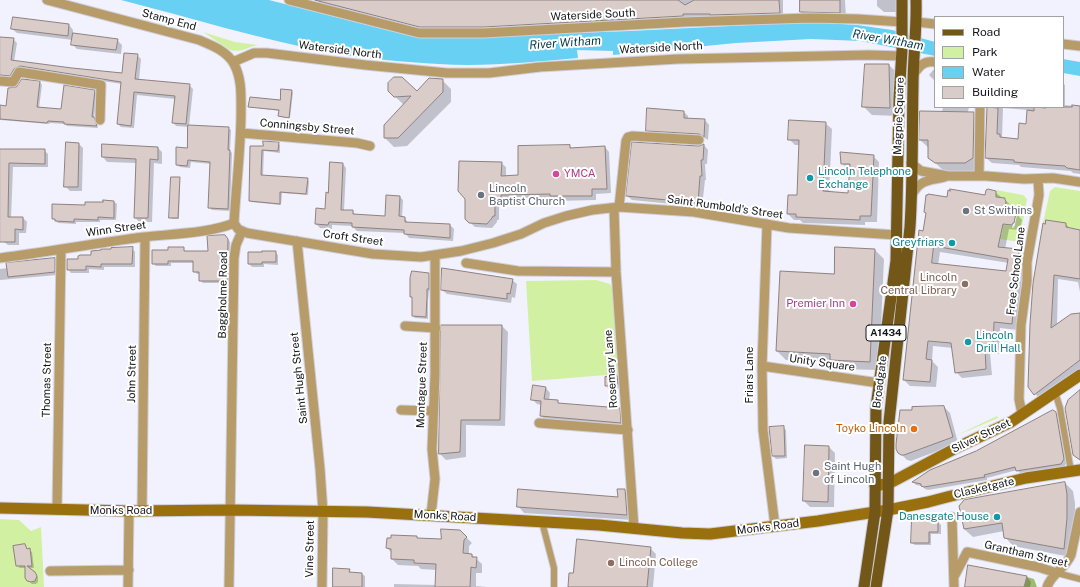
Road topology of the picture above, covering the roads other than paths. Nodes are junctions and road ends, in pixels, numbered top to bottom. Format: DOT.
graph roads {
  1 [pos="47,0"];
  2 [pos="289,0"];
  3 [pos="902,0"];
  4 [pos="916,0"];
  5 [pos="934,24"];
  6 [pos="902,27"];
  7 [pos="916,27"];
  8 [pos="1064,44"];
  9 [pos="1080,46"];
  10 [pos="902,53"];
  11 [pos="233,62"];
  12 [pos="934,62"];
  13 [pos="913,75"];
  14 [pos="0,81"];
  15 [pos="980,108"];
  16 [pos="100,120"];
  17 [pos="241,133"];
  18 [pos="699,140"];
  19 [pos="370,146"];
  20 [pos="911,163"];
  21 [pos="948,176"];
  22 [pos="978,176"];
  23 [pos="1038,179"];
  24 [pos="897,181"];
  25 [pos="912,181"];
  26 [pos="1080,182"];
  27 [pos="912,195"];
  28 [pos="617,207"];
  29 [pos="234,222"];
  30 [pos="767,224"];
  31 [pos="242,231"];
  32 [pos="897,235"];
  33 [pos="145,237"];
  34 [pos="297,242"];
  35 [pos="61,250"];
  36 [pos="461,251"];
  37 [pos="435,256"];
  38 [pos="0,258"];
  39 [pos="466,263"];
  40 [pos="616,272"];
  41 [pos="405,326"];
  42 [pos="436,328"];
  43 [pos="762,366"];
  44 [pos="1080,375"];
  45 [pos="879,383"];
  46 [pos="1055,392"];
  47 [pos="401,410"];
  48 [pos="433,411"];
  49 [pos="1022,414"];
  50 [pos="539,423"];
  51 [pos="628,430"];
  52 [pos="1076,470"];
  53 [pos="890,483"];
  54 [pos="875,486"];
  55 [pos="0,508"];
  56 [pos="57,510"];
  57 [pos="231,510"];
  58 [pos="888,510"];
  59 [pos="129,511"];
  60 [pos="142,511"];
  61 [pos="323,512"];
  62 [pos="875,512"];
  63 [pos="1080,512"];
  64 [pos="431,515"];
  65 [pos="952,517"];
  66 [pos="542,522"];
  67 [pos="775,526"];
  68 [pos="634,528"];
  69 [pos="128,570"];
  70 [pos="50,571"];
  71 [pos="1057,573"];
  72 [pos="955,575"];
  73 [pos="1080,579"];
  74 [pos="128,587"];
  75 [pos="229,587"];
  76 [pos="322,587"];
  77 [pos="554,587"];
  78 [pos="864,587"];
  79 [pos="876,587"];
  80 [pos="954,587"];
  81 [pos="1047,587"];
  1 -- 11 [label="street, Stamp End"];
  2 -- 6 [label="street, Waterside South"];
  3 -- 6 [label="main road, A1434"];
  4 -- 7 [label="main road, A1434"];
  5 -- 7 [label="street"];
  6 -- 10 [label="main road, A1434"];
  7 -- 13 [label="main road, Magpie Square / A1434"];
  8 -- 9 [label="street"];
  10 -- 11 [label="street, Waterside North"];
  10 -- 24 [label="main road, Magpie Square / A1434"];
  11 -- 17 [label="street"];
  12 -- 13 [label="street"];
  13 -- 20 [label="main road, Magpie Square / A1434"];
  14 -- 16 [label="street"];
  15 -- 22 [label="street"];
  17 -- 19 [label="street, Conningsby Street"];
  17 -- 29 [label="street"];
  18 -- 28 [label="street, Rosemary Lane"];
  20 -- 21 [label="street"];
  20 -- 25 [label="main road, Magpie Square / A1434"];
  21 -- 22 [label="street"];
  21 -- 27 [label="street"];
  22 -- 23 [label="street"];
  23 -- 26 [label="street"];
  23 -- 49 [label="street, Free School Lane"];
  24 -- 32 [label="main road, Broadgate / A1434"];
  25 -- 27 [label="main road, Broadgate / A1434"];
  27 -- 53 [label="main road, Broadgate / A1434"];
  28 -- 30 [label="street, Saint Rumbold's Street"];
  28 -- 36 [label="street, Saint Rumbold's Street"];
  28 -- 40 [label="street, Rosemary Lane"];
  29 -- 31 [label="street"];
  29 -- 33 [label="street, Winn Street"];
  30 -- 32 [label="street, Saint Rumbold's Street"];
  30 -- 43 [label="street, Friars Lane"];
  31 -- 34 [label="street, Croft Street"];
  31 -- 57 [label="street, Baggholme Road"];
  32 -- 45 [label="main road, Broadgate / A1434"];
  33 -- 35 [label="street, Winn Street"];
  33 -- 60 [label="street, John Street"];
  34 -- 37 [label="street, Croft Street"];
  34 -- 61 [label="street, Saint Hugh Street"];
  35 -- 38 [label="street, Winn Street"];
  35 -- 56 [label="street, Thomas Street"];
  36 -- 37 [label="street, Croft Street"];
  37 -- 42 [label="street, Montague Street"];
  39 -- 40 [label="street"];
  40 -- 51 [label="street, Rosemary Lane"];
  41 -- 42 [label="street"];
  42 -- 48 [label="street, Montague Street"];
  43 -- 45 [label="street, Unity Square"];
  43 -- 67 [label="street, Friars Lane"];
  44 -- 46 [label="main road, Silver Street"];
  45 -- 54 [label="main road, Broadgate / A1434"];
  46 -- 49 [label="main road, Silver Street"];
  46 -- 52 [label="street"];
  47 -- 48 [label="street"];
  48 -- 64 [label="street, Montague Street"];
  49 -- 53 [label="main road, Silver Street"];
  50 -- 51 [label="street"];
  51 -- 68 [label="street, Rosemary Lane"];
  52 -- 58 [label="main road, Clasketgate"];
  53 -- 54 [label="main road, Silver Street"];
  53 -- 58 [label="main road, Broadgate / A1434"];
  53 -- 62 [label="main road"];
  54 -- 62 [label="main road, Broadgate / A1434"];
  55 -- 56 [label="main road, Monks Road"];
  56 -- 59 [label="main road, Monks Road"];
  57 -- 60 [label="main road, Monks Road"];
  57 -- 61 [label="main road, Monks Road"];
  57 -- 75 [label="street, Baggholme Road"];
  58 -- 62 [label="main road, Monks Road"];
  58 -- 79 [label="main road, A1434"];
  59 -- 60 [label="main road, Monks Road"];
  59 -- 69 [label="street"];
  61 -- 64 [label="main road, Monks Road"];
  61 -- 76 [label="street, Vine Street"];
  62 -- 67 [label="main road, Monks Road"];
  62 -- 78 [label="main road, A1434"];
  63 -- 71 [label="street"];
  64 -- 66 [label="main road, Monks Road"];
  65 -- 72 [label="street"];
  66 -- 68 [label="main road, Monks Road"];
  66 -- 77 [label="street"];
  67 -- 68 [label="main road, Monks Road"];
  69 -- 70 [label="street"];
  69 -- 74 [label="street"];
  71 -- 72 [label="street, Grantham Street"];
  71 -- 73 [label="street, Grantham Street"];
  71 -- 81 [label="street"];
  72 -- 80 [label="street"];
}
